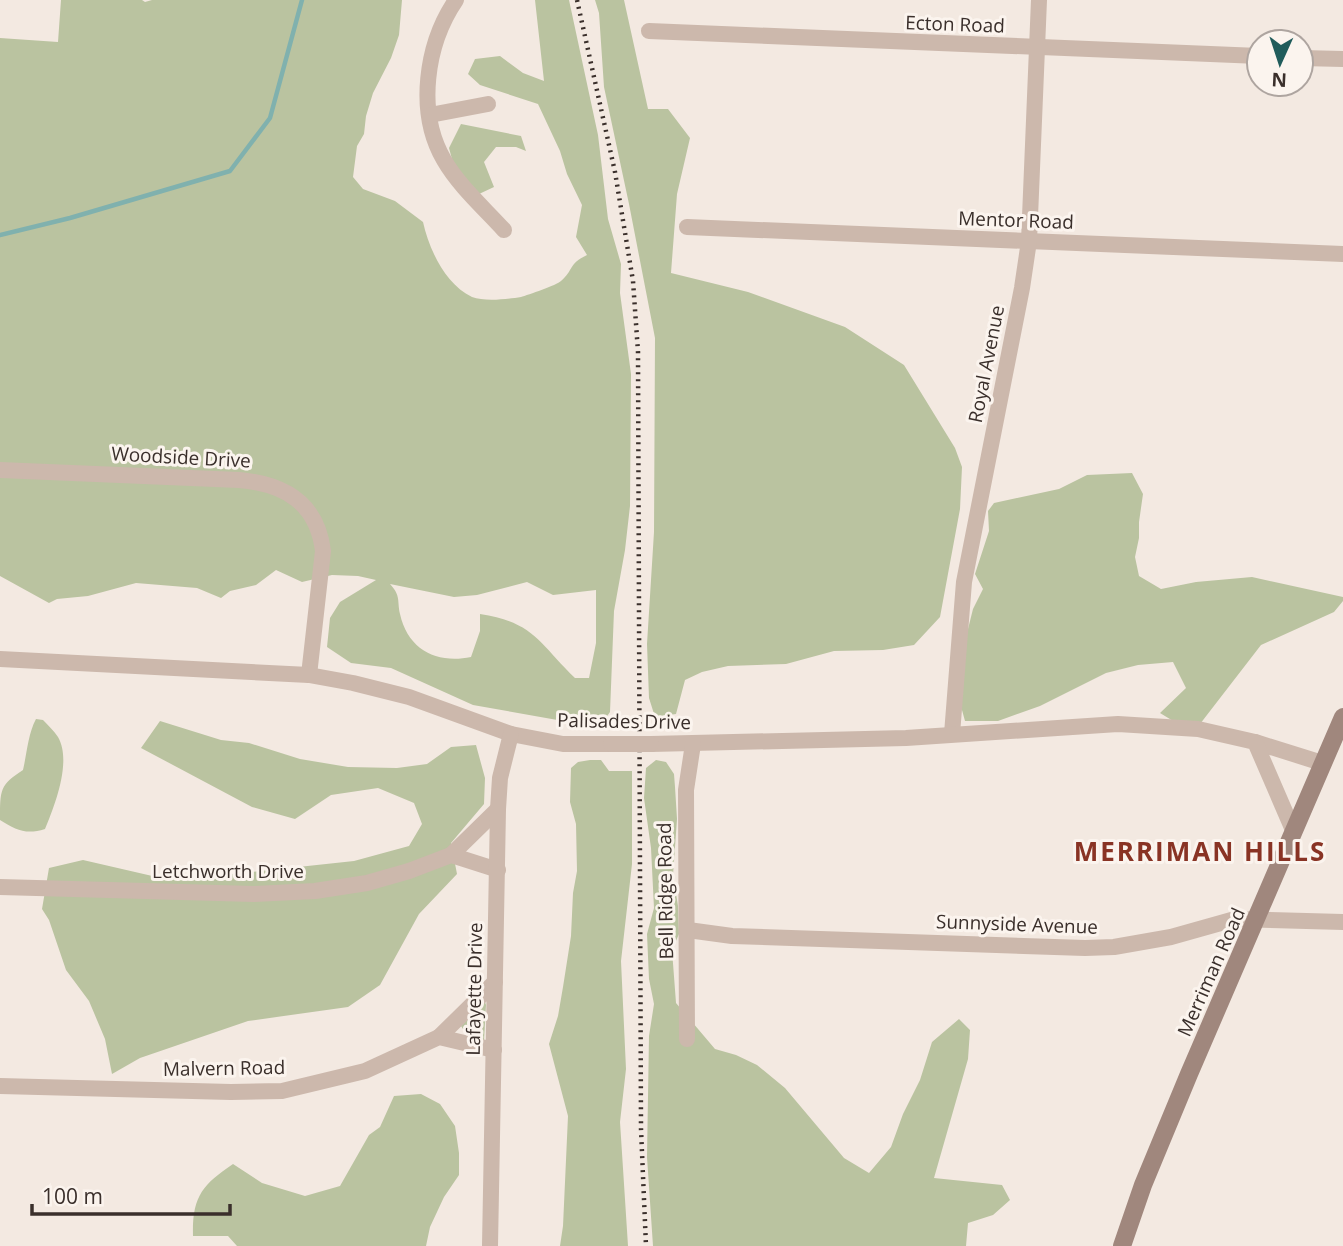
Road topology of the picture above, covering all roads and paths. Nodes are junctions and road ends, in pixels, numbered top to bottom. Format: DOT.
graph roads {
  1 [pos="456,0"];
  2 [pos="1039,0"];
  3 [pos="649,31"];
  4 [pos="1037,48"];
  5 [pos="1245,55"];
  6 [pos="1315,58"];
  7 [pos="1343,59"];
  8 [pos="488,104"];
  9 [pos="430,115"];
  10 [pos="687,227"];
  11 [pos="504,230"];
  12 [pos="1029,241"];
  13 [pos="1343,254"];
  14 [pos="0,470"];
  15 [pos="0,659"];
  16 [pos="309,676"];
  17 [pos="1343,717"];
  18 [pos="511,734"];
  19 [pos="952,734"];
  20 [pos="1255,742"];
  21 [pos="693,744"];
  22 [pos="1322,763"];
  23 [pos="498,809"];
  24 [pos="1293,830"];
  25 [pos="451,855"];
  26 [pos="498,870"];
  27 [pos="0,887"];
  28 [pos="1257,919"];
  29 [pos="1343,922"];
  30 [pos="688,930"];
  31 [pos="495,982"];
  32 [pos="439,1037"];
  33 [pos="687,1039"];
  34 [pos="494,1050"];
  35 [pos="0,1086"];
  36 [pos="490,1246"];
  37 [pos="1122,1246"];
  1 -- 9 [label="street"];
  2 -- 4 [label="street, Royal Avenue"];
  3 -- 4 [label="street, Ecton Road"];
  4 -- 5 [label="street, Ecton Road"];
  4 -- 12 [label="street, Royal Avenue"];
  6 -- 7 [label="street"];
  8 -- 9 [label="street"];
  9 -- 11 [label="street"];
  10 -- 12 [label="street, Mentor Road"];
  12 -- 13 [label="street, Mentor Road"];
  12 -- 19 [label="street, Royal Avenue"];
  14 -- 16 [label="street, Woodside Drive"];
  15 -- 16 [label="street, Palisades Drive"];
  16 -- 18 [label="street, Palisades Drive"];
  17 -- 22 [label="main road, Merriman Road"];
  18 -- 21 [label="street, Palisades Drive, bridge"];
  18 -- 23 [label="street, Lafayette Drive"];
  19 -- 20 [label="street, Palisades Drive"];
  19 -- 21 [label="street, Palisades Drive"];
  20 -- 22 [label="street, Palisades Drive"];
  20 -- 24 [label="street"];
  21 -- 30 [label="street, Bell Ridge Road"];
  22 -- 24 [label="main road, Merriman Road"];
  23 -- 25 [label="street, Letchworth Drive"];
  23 -- 26 [label="street, Lafayette Drive"];
  24 -- 28 [label="main road, Merriman Road"];
  25 -- 26 [label="street"];
  25 -- 27 [label="street, Letchworth Drive"];
  26 -- 31 [label="street, Lafayette Drive"];
  28 -- 29 [label="street, Sunnyside Avenue"];
  28 -- 30 [label="street, Sunnyside Avenue"];
  28 -- 37 [label="main road, Merriman Road"];
  30 -- 33 [label="street, Bell Ridge Road"];
  31 -- 32 [label="street, Malvern Road"];
  31 -- 34 [label="street, Lafayette Drive"];
  32 -- 34 [label="street"];
  32 -- 35 [label="street, Malvern Road"];
  34 -- 36 [label="street, Lafayette Drive"];
}
